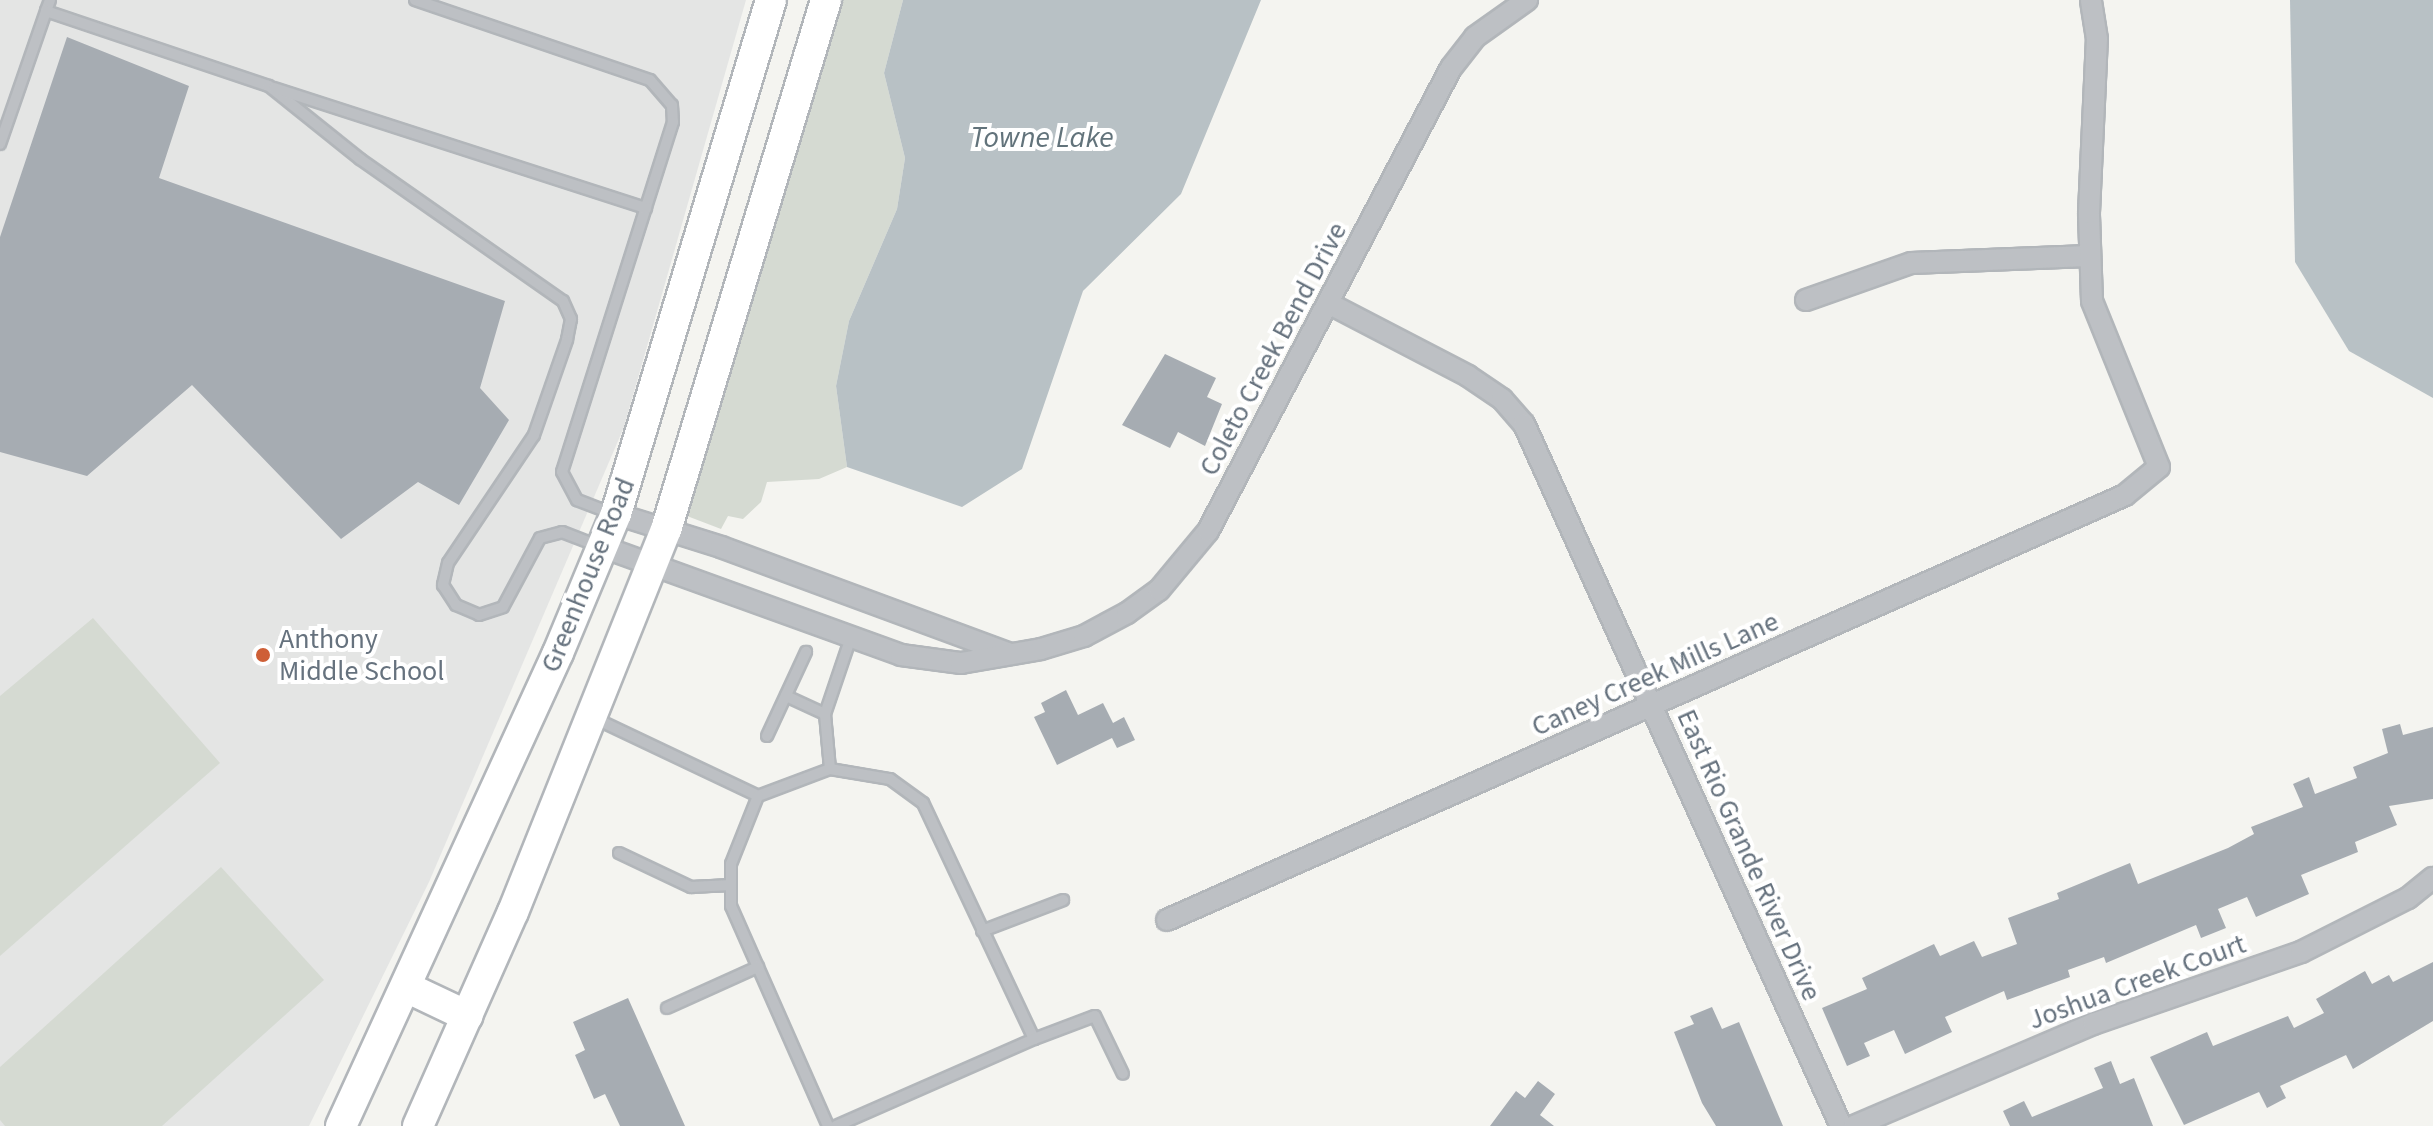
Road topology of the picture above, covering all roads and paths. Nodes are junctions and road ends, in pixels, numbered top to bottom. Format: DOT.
graph roads {
  1 [pos="415,0"];
  2 [pos="1527,0"];
  3 [pos="2091,0"];
  4 [pos="770,4"];
  5 [pos="48,5"];
  6 [pos="822,12"];
  7 [pos="269,86"];
  8 [pos="0,144"];
  9 [pos="646,208"];
  10 [pos="2088,256"];
  11 [pos="1806,300"];
  12 [pos="1328,303"];
  13 [pos="616,514"];
  14 [pos="666,530"];
  15 [pos="603,547"];
  16 [pos="652,565"];
  17 [pos="864,601"];
  18 [pos="851,637"];
  19 [pos="806,652"];
  20 [pos="1008,653"];
  21 [pos="786,696"];
  22 [pos="1652,706"];
  23 [pos="825,714"];
  24 [pos="593,717"];
  25 [pos="767,736"];
  26 [pos="830,769"];
  27 [pos="758,796"];
  28 [pos="619,853"];
  29 [pos="2433,878"];
  30 [pos="731,885"];
  31 [pos="1063,900"];
  32 [pos="1167,920"];
  33 [pos="982,931"];
  34 [pos="758,967"];
  35 [pos="406,987"];
  36 [pos="667,1008"];
  37 [pos="467,1016"];
  38 [pos="1034,1039"];
  39 [pos="1123,1074"];
  40 [pos="341,1126"];
  41 [pos="418,1126"];
  42 [pos="828,1126"];
  43 [pos="836,1126"];
  44 [pos="1841,1126"];
  45 [pos="1854,1126"];
  1 -- 9 [label="lane"];
  2 -- 12 [label="street, Coleto Creek Bend Drive"];
  3 -- 10 [label="street"];
  4 -- 6 [label="main road"];
  4 -- 13 [label="main road, Greenhouse Road"];
  5 -- 7 [label="lane"];
  5 -- 8 [label="lane"];
  6 -- 14 [label="main road, Greenhouse Road"];
  7 -- 9 [label="lane"];
  7 -- 15 [label="lane"];
  9 -- 13 [label="lane"];
  10 -- 11 [label="street"];
  10 -- 22 [label="street, Caney Creek Mills Lane"];
  12 -- 20 [label="street, Coleto Creek Bend Drive"];
  12 -- 22 [label="street, East Rio Grande River Drive"];
  13 -- 14 [label="street"];
  13 -- 15 [label="main road, Greenhouse Road"];
  14 -- 16 [label="main road, Greenhouse Road"];
  14 -- 17 [label="street"];
  15 -- 16 [label="street, Coleto Creek Bend Drive"];
  15 -- 35 [label="main road, Greenhouse Road"];
  16 -- 18 [label="street, Coleto Creek Bend Drive"];
  16 -- 24 [label="main road, Greenhouse Road"];
  17 -- 18 [label="street"];
  17 -- 20 [label="street"];
  18 -- 20 [label="street, Coleto Creek Bend Drive"];
  18 -- 23 [label="lane"];
  19 -- 21 [label="lane"];
  21 -- 23 [label="lane"];
  21 -- 25 [label="lane"];
  22 -- 32 [label="street, Caney Creek Mills Lane"];
  22 -- 44 [label="street, East Rio Grande River Drive"];
  23 -- 26 [label="lane"];
  24 -- 27 [label="lane"];
  24 -- 37 [label="main road, Greenhouse Road"];
  26 -- 27 [label="lane"];
  26 -- 33 [label="lane"];
  27 -- 30 [label="lane"];
  28 -- 30 [label="lane"];
  29 -- 45 [label="street, Joshua Creek Court"];
  30 -- 34 [label="lane"];
  31 -- 33 [label="lane"];
  33 -- 38 [label="lane"];
  34 -- 36 [label="lane"];
  34 -- 42 [label="lane"];
  35 -- 37 [label="main road"];
  35 -- 40 [label="main road, Greenhouse Road"];
  37 -- 41 [label="main road, Greenhouse Road"];
  38 -- 39 [label="lane"];
  38 -- 43 [label="lane"];
}
